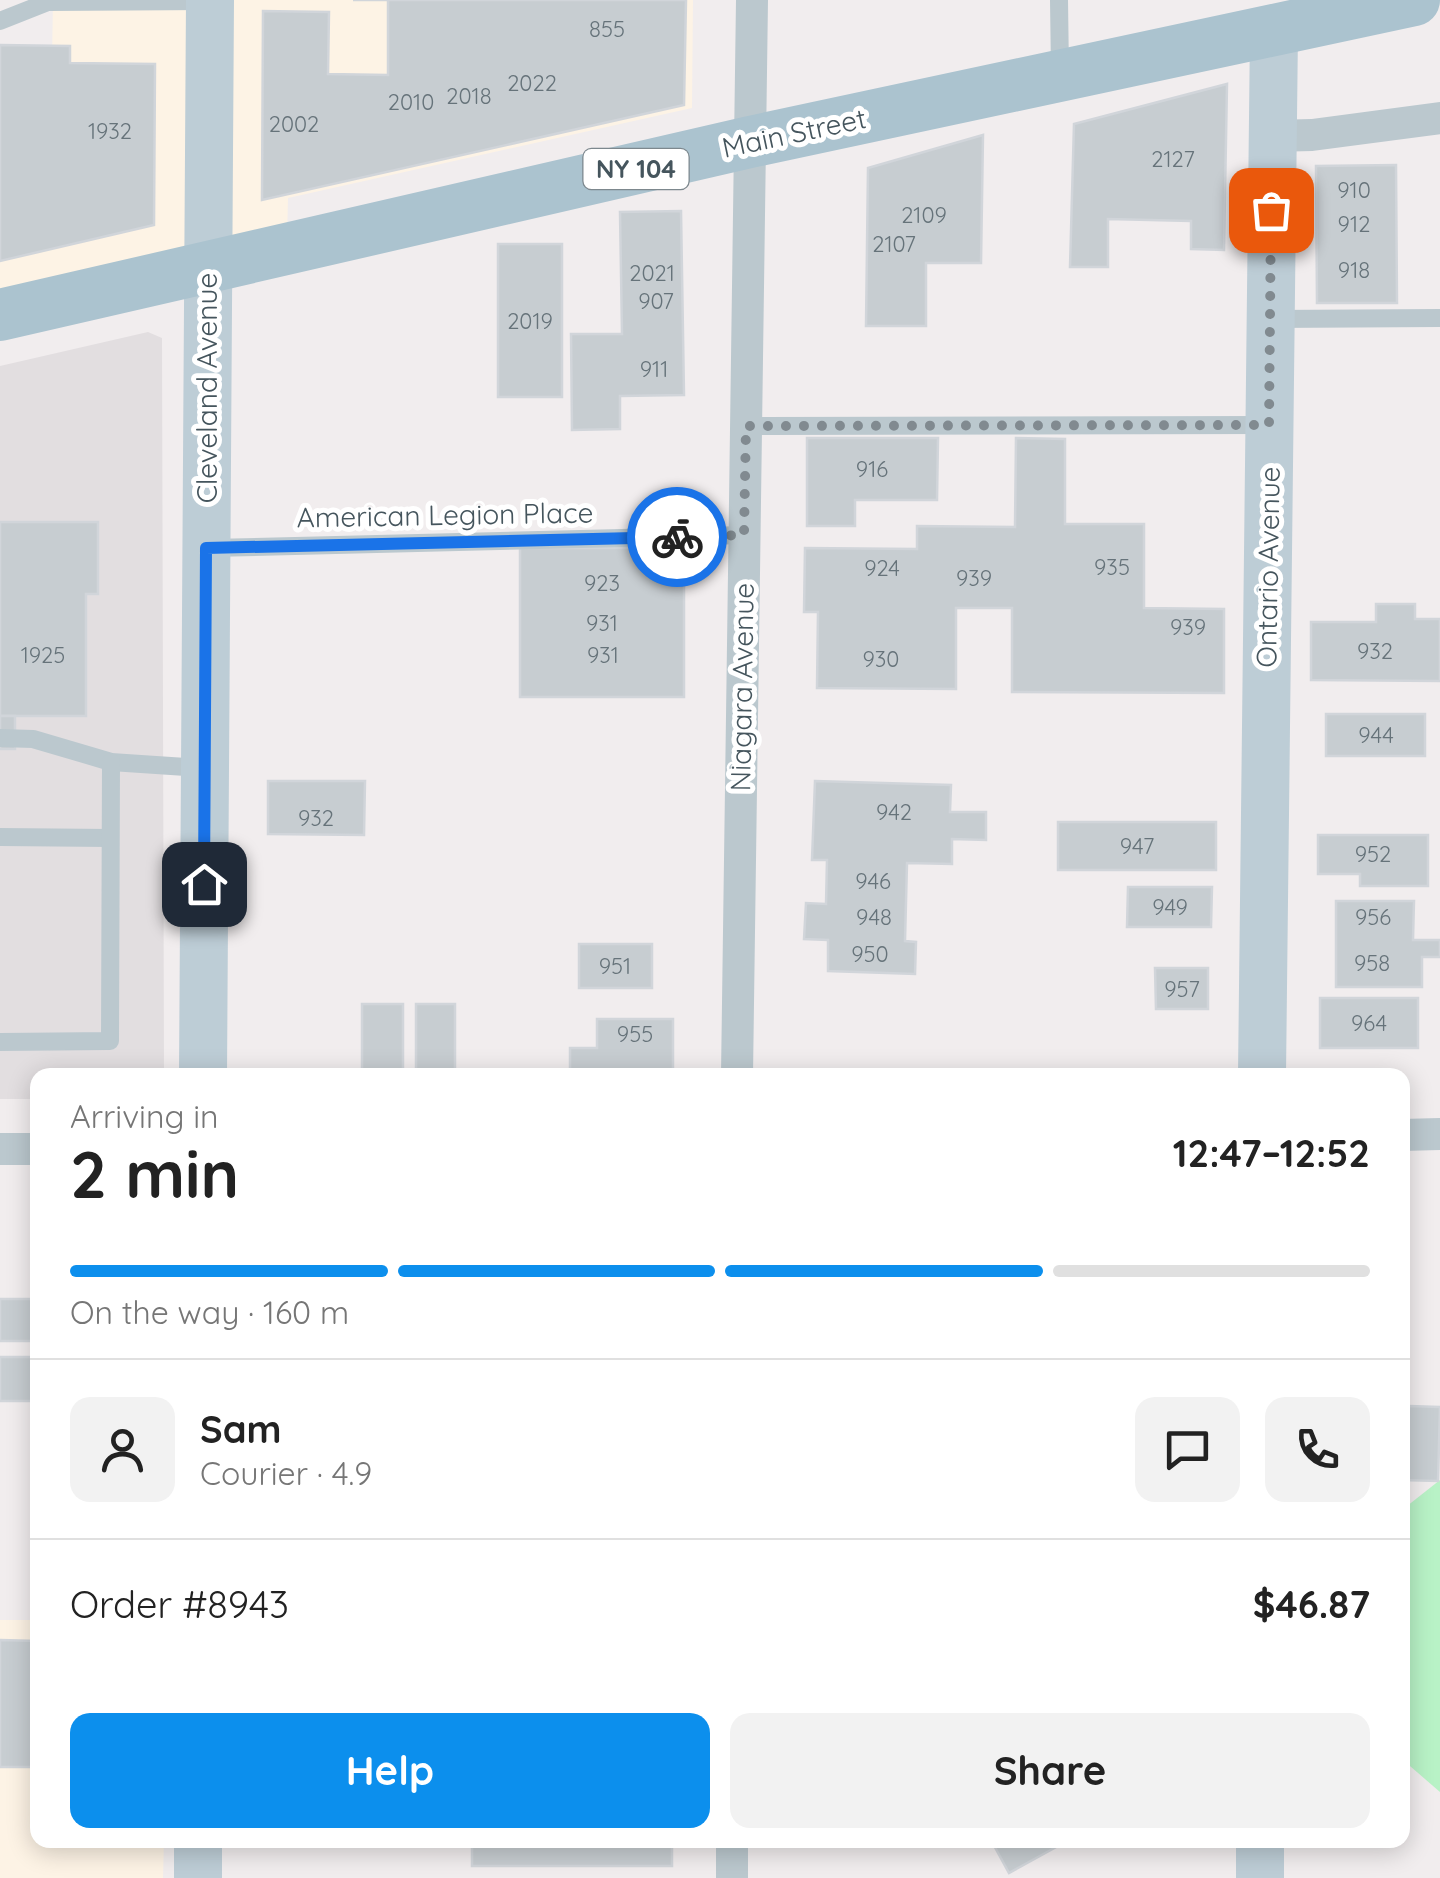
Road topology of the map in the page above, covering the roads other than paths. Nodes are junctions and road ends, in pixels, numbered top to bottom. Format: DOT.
graph roads {
  1 [pos="210,0"];
  2 [pos="752,0"];
  3 [pos="1059,0"];
  4 [pos="1414,0"];
  5 [pos="1274,16"];
  6 [pos="0,21"];
  7 [pos="1060,76"];
  8 [pos="1440,118"];
  9 [pos="1272,136"];
  10 [pos="750,142"];
  11 [pos="208,268"];
  12 [pos="0,315"];
  13 [pos="1440,318"];
  14 [pos="1270,319"];
  15 [pos="1269,425"];
  16 [pos="746,426"];
  17 [pos="744,535"];
  18 [pos="206,548"];
  19 [pos="0,738"];
  20 [pos="111,762"];
  21 [pos="204,768"];
  22 [pos="0,837"];
  23 [pos="110,838"];
  24 [pos="0,1042"];
  25 [pos="203,1068"];
  26 [pos="736,1068"];
  27 [pos="1262,1068"];
  28 [pos="1440,1134"];
  29 [pos="1410,1135"];
  30 [pos="0,1149"];
  31 [pos="30,1149"];
  32 [pos="198,1848"];
  33 [pos="732,1848"];
  34 [pos="1260,1848"];
  35 [pos="198,1878"];
  36 [pos="732,1878"];
  37 [pos="1260,1878"];
  1 -- 6 [label="lane"];
  1 -- 11 [label="main road, Cleveland Avenue"];
  2 -- 10 [label="street, Niagara Avenue"];
  3 -- 7 [label="lane"];
  4 -- 5 [label="main road, Main Street / NY 104"];
  5 -- 7 [label="main road, Main Street / NY 104"];
  5 -- 9 [label="main road, Ontario Avenue"];
  7 -- 10 [label="main road, Main Street / NY 104"];
  8 -- 9 [label="street"];
  9 -- 14 [label="main road, Ontario Avenue"];
  10 -- 11 [label="main road, Main Street / NY 104"];
  10 -- 16 [label="street, Niagara Avenue"];
  11 -- 12 [label="main road, Main Street / NY 104"];
  11 -- 18 [label="main road, Cleveland Avenue"];
  13 -- 14 [label="lane"];
  14 -- 15 [label="main road, Ontario Avenue"];
  15 -- 16 [label="lane"];
  15 -- 27 [label="main road, Ontario Avenue"];
  16 -- 17 [label="street, Niagara Avenue"];
  17 -- 18 [label="lane, American Legion Place"];
  17 -- 26 [label="street, Niagara Avenue"];
  18 -- 21 [label="main road, Cleveland Avenue"];
  19 -- 20 [label="lane"];
  20 -- 21 [label="lane"];
  20 -- 23 [label="lane"];
  21 -- 25 [label="main road, Cleveland Avenue"];
  22 -- 23 [label="lane"];
  23 -- 24 [label="lane"];
  28 -- 29 [label="street"];
  30 -- 31 [label="street"];
  32 -- 35 [label="main road"];
  33 -- 36 [label="street"];
  34 -- 37 [label="main road"];
}
